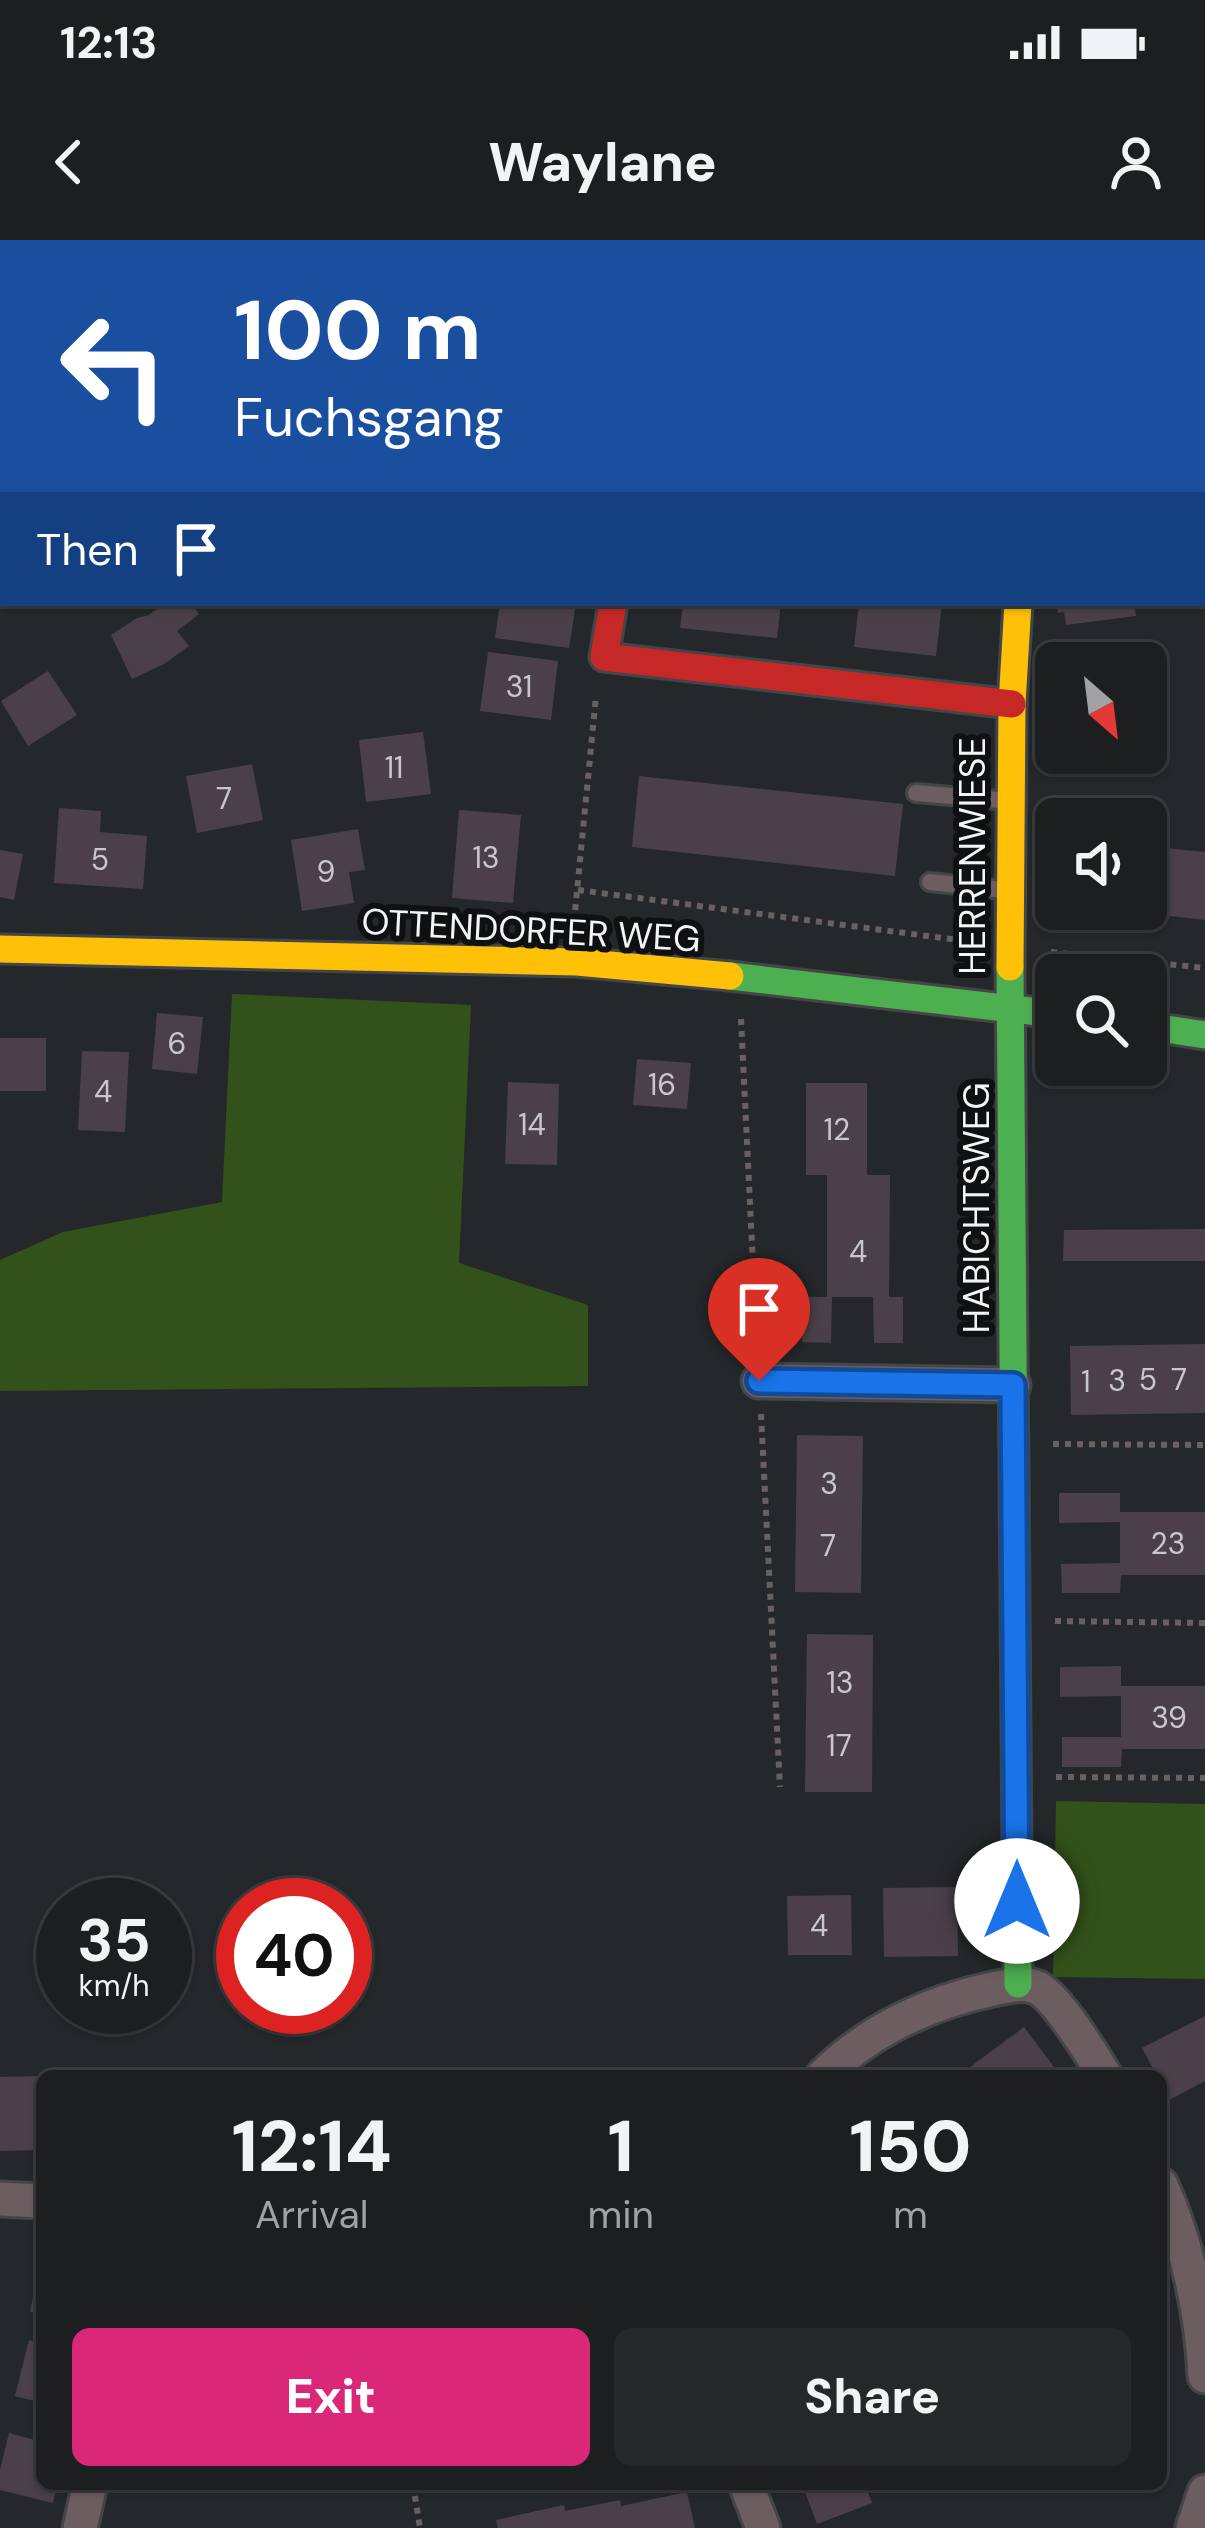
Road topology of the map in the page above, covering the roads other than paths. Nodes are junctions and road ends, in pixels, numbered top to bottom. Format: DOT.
graph roads {
  1 [pos="612,606"];
  2 [pos="1018,606"];
  3 [pos="1012,704"];
  4 [pos="916,793"];
  5 [pos="1011,801"];
  6 [pos="930,882"];
  7 [pos="1010,890"];
  8 [pos="0,949"];
  9 [pos="1010,1007"];
  10 [pos="1035,1011"];
  11 [pos="1167,1029"];
  12 [pos="1205,1035"];
  13 [pos="759,1381"];
  14 [pos="1013,1385"];
  15 [pos="1018,1984"];
  16 [pos="829,2070"];
  17 [pos="1101,2070"];
  18 [pos="1167,2198"];
  19 [pos="0,2200"];
  20 [pos="36,2200"];
  21 [pos="1205,2375"];
  22 [pos="89,2490"];
  23 [pos="748,2490"];
  24 [pos="1205,2492"];
  25 [pos="80,2528"];
  26 [pos="763,2528"];
  27 [pos="1193,2528"];
  1 -- 3 [label="street, HERRENWIESE"];
  2 -- 3 [label="street, HERRENWIESE"];
  3 -- 5 [label="street, HERRENWIESE"];
  4 -- 5 [label="lane"];
  5 -- 7 [label="street, HERRENWIESE"];
  6 -- 7 [label="lane"];
  7 -- 9 [label="street, HERRENWIESE"];
  8 -- 9 [label="street, OTTENDORFER WEG"];
  9 -- 10 [label="street, OTTENDORFER WEG"];
  9 -- 14 [label="street, HABICHTSWEG"];
  11 -- 12 [label="street"];
  13 -- 14 [label="street"];
  14 -- 15 [label="street, HABICHTSWEG"];
  15 -- 16 [label="street"];
  15 -- 17 [label="street"];
  18 -- 21 [label="street"];
  19 -- 20 [label="street"];
  22 -- 25 [label="street"];
  23 -- 26 [label="street"];
  24 -- 27 [label="street"];
}
